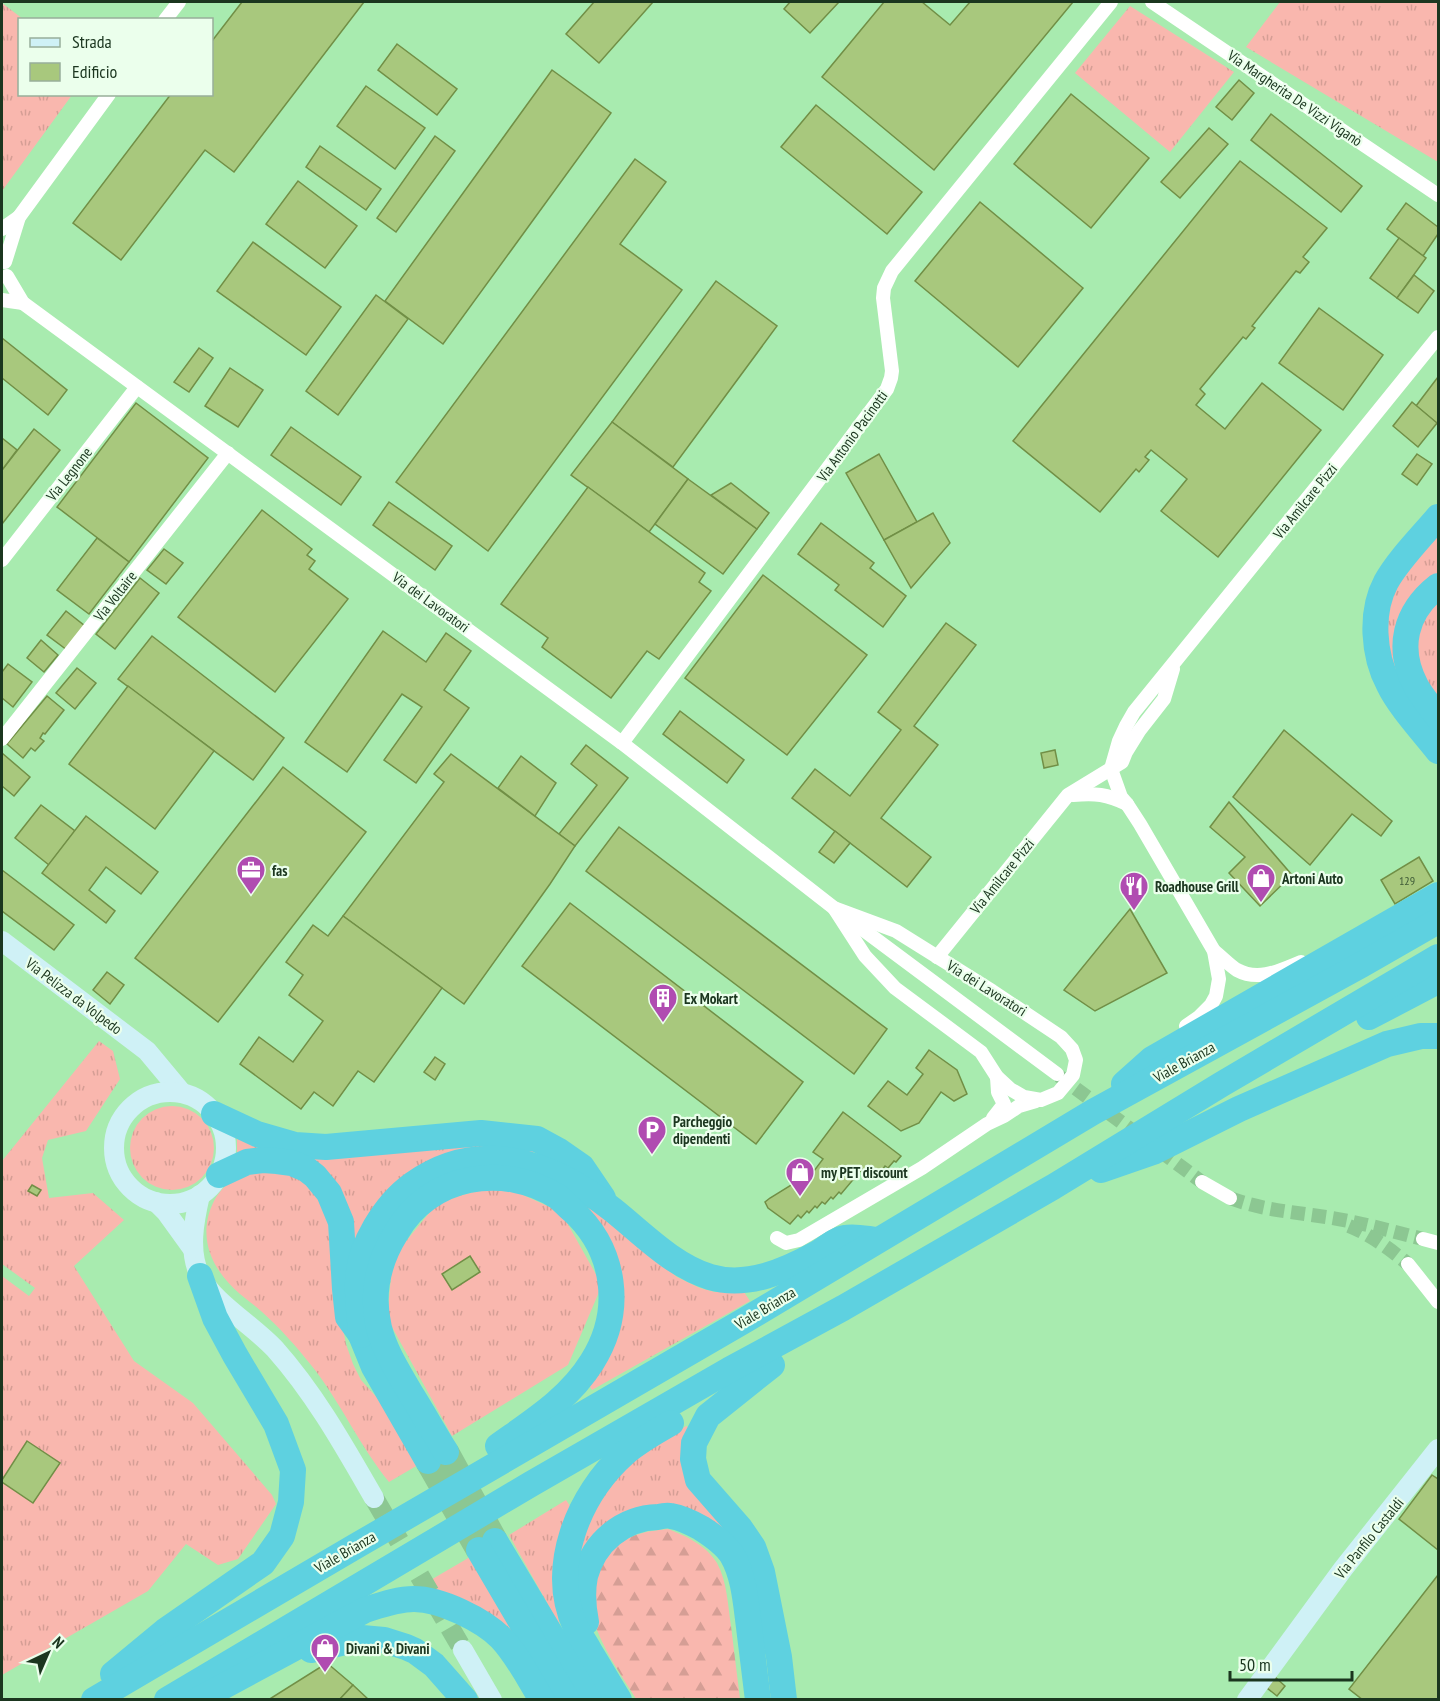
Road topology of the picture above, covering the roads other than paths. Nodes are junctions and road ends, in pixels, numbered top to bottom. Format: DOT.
graph roads {
  1 [pos="179,2"];
  2 [pos="1111,2"];
  3 [pos="1152,2"];
  4 [pos="167,18"];
  5 [pos="108,96"];
  6 [pos="1438,195"];
  7 [pos="19,217"];
  8 [pos="2,229"];
  9 [pos="3,259"];
  10 [pos="7,276"];
  11 [pos="2,290"];
  12 [pos="2,300"];
  13 [pos="23,303"];
  14 [pos="1438,336"];
  15 [pos="137,387"];
  16 [pos="228,453"];
  17 [pos="1438,517"];
  18 [pos="2,560"];
  19 [pos="1438,586"];
  20 [pos="1438,717"];
  21 [pos="2,739"];
  22 [pos="622,743"];
  23 [pos="1438,751"];
  24 [pos="1116,766"];
  25 [pos="1068,795"];
  26 [pos="1127,804"];
  27 [pos="1438,895"];
  28 [pos="834,908"];
  29 [pos="1438,921"];
  30 [pos="2,941"];
  31 [pos="1346,948"];
  32 [pos="1214,951"];
  33 [pos="937,957"];
  34 [pos="1438,957"];
  35 [pos="1438,981"];
  36 [pos="1438,998"];
  37 [pos="1404,999"];
  38 [pos="1438,1036"];
  39 [pos="147,1051"];
  40 [pos="1152,1059"];
  41 [pos="1057,1074"];
  42 [pos="997,1077"];
  43 [pos="1222,1084"];
  44 [pos="182,1093"];
  45 [pos="146,1097"];
  46 [pos="1041,1100"];
  47 [pos="1093,1112"];
  48 [pos="214,1114"];
  49 [pos="987,1124"];
  50 [pos="219,1175"];
  51 [pos="1202,1182"];
  52 [pos="1053,1187"];
  53 [pos="200,1195"];
  54 [pos="1230,1198"];
  55 [pos="156,1202"];
  56 [pos="610,1208"];
  57 [pos="777,1238"];
  58 [pos="1423,1239"];
  59 [pos="877,1240"];
  60 [pos="1438,1243"];
  61 [pos="192,1248"];
  62 [pos="1408,1264"];
  63 [pos="200,1276"];
  64 [pos="1438,1302"];
  65 [pos="843,1308"];
  66 [pos="361,1335"];
  67 [pos="772,1365"];
  68 [pos="1438,1449"];
  69 [pos="374,1498"];
  70 [pos="424,1506"];
  71 [pos="1300,1627"];
  72 [pos="463,1650"];
  73 [pos="600,1668"];
  74 [pos="241,1677"];
  75 [pos="89,1700"];
  76 [pos="94,1700"];
  77 [pos="167,1700"];
  78 [pos="198,1700"];
  79 [pos="465,1700"];
  80 [pos="492,1700"];
  81 [pos="542,1700"];
  82 [pos="567,1700"];
  83 [pos="590,1700"];
  84 [pos="619,1700"];
  85 [pos="758,1700"];
  86 [pos="784,1700"];
  87 [pos="1232,1700"];
  88 [pos="1247,1700"];
  1 -- 4 [label="street"];
  2 -- 22 [label="street, Via Antonio Pacinotti"];
  3 -- 6 [label="street, Via Margherita De Vizzi Viganò"];
  5 -- 7 [label="street"];
  7 -- 8 [label="street"];
  7 -- 9 [label="street"];
  9 -- 10 [label="street"];
  10 -- 11 [label="street"];
  10 -- 13 [label="street, Via dei Lavoratori"];
  12 -- 13 [label="street, Via dei Lavoratori"];
  13 -- 15 [label="street, Via dei Lavoratori"];
  14 -- 24 [label="street, Via Amilcare Pizzi"];
  15 -- 16 [label="street, Via dei Lavoratori"];
  15 -- 18 [label="street, Via Legnone"];
  16 -- 21 [label="street, Via Voltaire"];
  16 -- 22 [label="street, Via dei Lavoratori"];
  17 -- 23 [label="highway"];
  19 -- 20 [label="highway"];
  22 -- 28 [label="street, Via dei Lavoratori"];
  24 -- 25 [label="street, Via Amilcare Pizzi"];
  24 -- 26 [label="street"];
  25 -- 26 [label="street"];
  25 -- 33 [label="street, Via Amilcare Pizzi"];
  26 -- 32 [label="street"];
  27 -- 31 [label="highway"];
  28 -- 33 [label="street, Via dei Lavoratori"];
  28 -- 41 [label="street, Via dei Lavoratori"];
  28 -- 42 [label="street, Via dei Lavoratori"];
  29 -- 47 [label="highway, Viale Brianza"];
  30 -- 39 [label="main road, Via Pelizza da Volpedo"];
  31 -- 32 [label="street"];
  31 -- 40 [label="highway"];
  32 -- 40 [label="street"];
  33 -- 46 [label="street, Via dei Lavoratori"];
  34 -- 43 [label="highway"];
  35 -- 37 [label="highway"];
  36 -- 37 [label="highway"];
  37 -- 43 [label="highway"];
  38 -- 52 [label="highway"];
  39 -- 44 [label="main road, Via Pelizza da Volpedo"];
  39 -- 45 [label="main road"];
  40 -- 47 [label="highway"];
  42 -- 46 [label="street, Via dei Lavoratori"];
  42 -- 49 [label="street, Via dei Lavoratori"];
  43 -- 52 [label="highway"];
  44 -- 45 [label="main road"];
  44 -- 48 [label="main road"];
  45 -- 55 [label="main road"];
  46 -- 49 [label="street, Via dei Lavoratori"];
  47 -- 59 [label="highway, Viale Brianza"];
  48 -- 50 [label="main road"];
  48 -- 56 [label="highway"];
  49 -- 57 [label="street, Via dei Lavoratori"];
  50 -- 53 [label="main road"];
  50 -- 66 [label="highway"];
  51 -- 54 [label="street"];
  52 -- 65 [label="highway"];
  53 -- 55 [label="main road"];
  53 -- 61 [label="main road"];
  55 -- 61 [label="main road"];
  56 -- 59 [label="highway"];
  56 -- 66 [label="highway"];
  58 -- 60 [label="street"];
  59 -- 70 [label="highway, Viale Brianza"];
  61 -- 63 [label="main road"];
  62 -- 64 [label="street"];
  63 -- 69 [label="main road"];
  63 -- 75 [label="highway"];
  65 -- 67 [label="highway"];
  65 -- 77 [label="highway"];
  66 -- 70 [label="highway"];
  67 -- 73 [label="highway"];
  67 -- 86 [label="highway"];
  68 -- 71 [label="main road, Via Panfilo Castaldi"];
  70 -- 76 [label="highway, Viale Brianza"];
  71 -- 87 [label="main road, Via Panfilo Castaldi"];
  71 -- 88 [label="main road, Via Panfilo Castaldi"];
  72 -- 80 [label="main road"];
  73 -- 84 [label="highway"];
  73 -- 85 [label="highway"];
  74 -- 78 [label="highway"];
  74 -- 79 [label="highway"];
  74 -- 81 [label="highway"];
  82 -- 83 [label="highway"];
}
